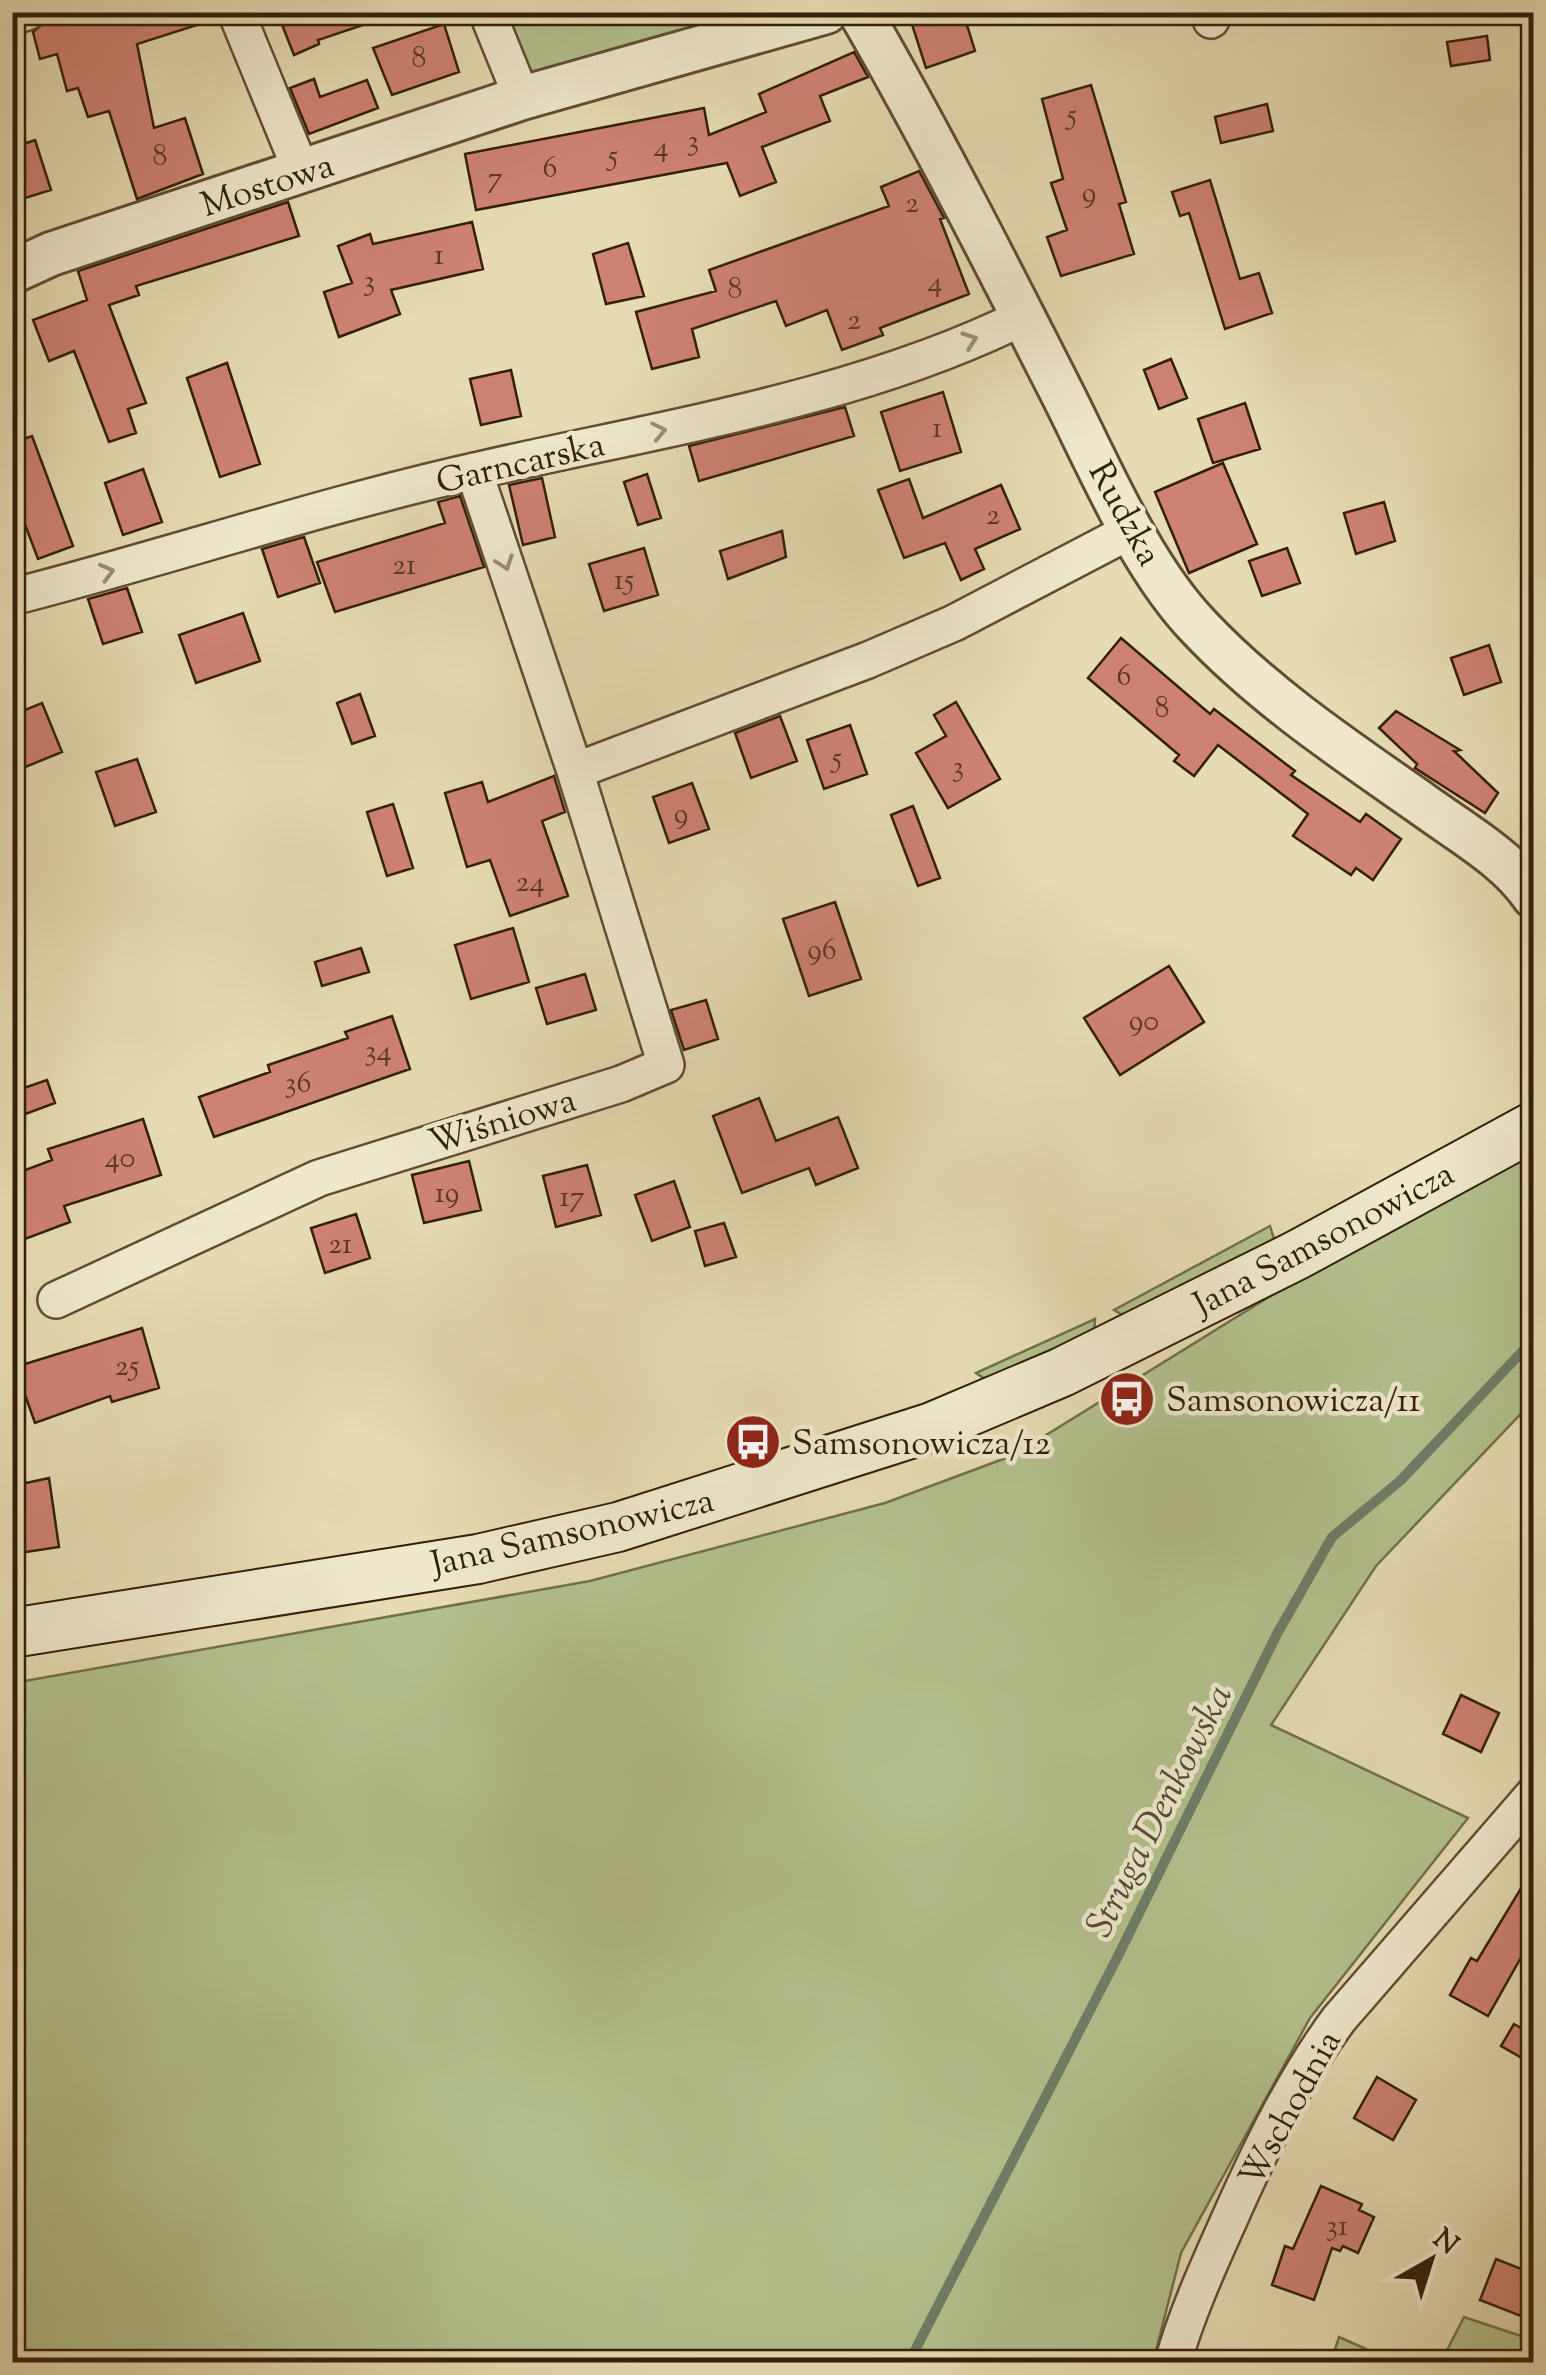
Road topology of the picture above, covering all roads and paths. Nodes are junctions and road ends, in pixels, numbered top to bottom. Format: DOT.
graph roads {
  1 [pos="27,12"];
  2 [pos="236,12"];
  3 [pos="487,12"];
  4 [pos="826,12"];
  5 [pos="860,12"];
  6 [pos="12,17"];
  7 [pos="522,98"];
  8 [pos="302,173"];
  9 [pos="12,272"];
  10 [pos="1023,317"];
  11 [pos="474,470"];
  12 [pos="1132,530"];
  13 [pos="12,597"];
  14 [pos="575,772"];
  15 [pos="1534,897"];
  16 [pos="1534,1126"];
  17 [pos="56,1300"];
  18 [pos="12,1633"];
  19 [pos="1534,1794"];
  20 [pos="1173,2362"];
  1 -- 6 [label="street"];
  2 -- 8 [label="street"];
  3 -- 7 [label="street"];
  4 -- 7 [label="street, Mostowa"];
  5 -- 10 [label="street, Rudzka"];
  7 -- 8 [label="street, Mostowa"];
  8 -- 9 [label="street, Mostowa"];
  11 -- 10 [label="street, Garncarska, one-way"];
  10 -- 12 [label="street, Rudzka"];
  13 -- 11 [label="street, Garncarska, one-way"];
  11 -- 14 [label="street, Wiśniowa, one-way"];
  12 -- 14 [label="street"];
  12 -- 15 [label="street, Rudzka"];
  14 -- 17 [label="street, Wiśniowa"];
  16 -- 18 [label="main road, Jana Samsonowicza"];
  19 -- 20 [label="street, Wschodnia"];
}
